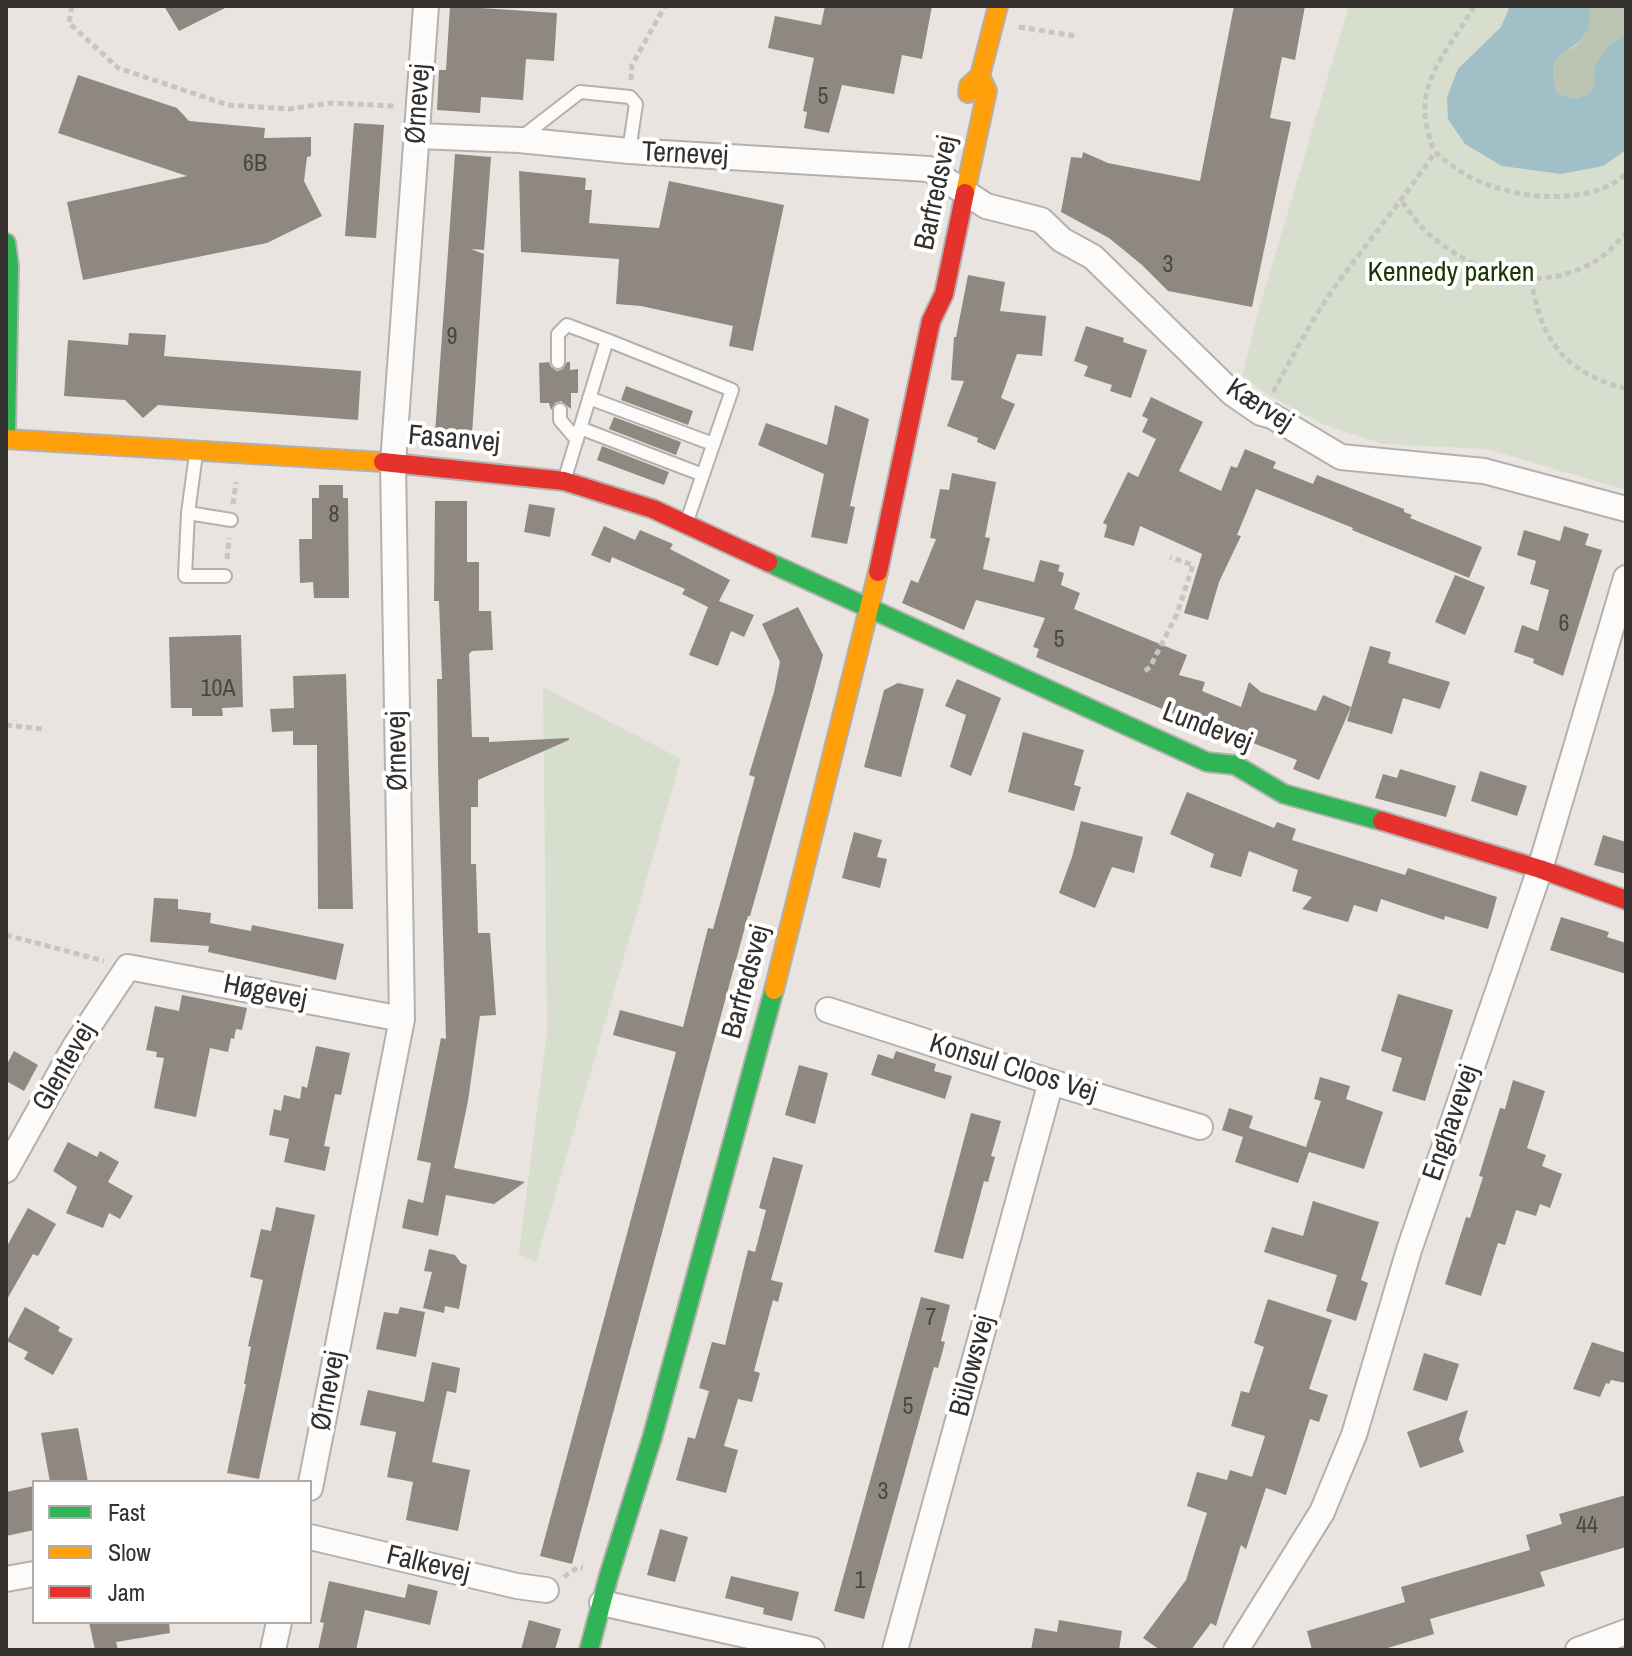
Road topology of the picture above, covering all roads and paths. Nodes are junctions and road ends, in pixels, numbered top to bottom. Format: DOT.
graph roads {
  1 [pos="72,6"];
  2 [pos="426,6"];
  3 [pos="665,6"];
  4 [pos="1474,6"];
  5 [pos="996,14"];
  6 [pos="1076,36"];
  7 [pos="630,97"];
  8 [pos="419,107"];
  9 [pos="417,136"];
  10 [pos="519,140"];
  11 [pos="629,151"];
  12 [pos="1435,152"];
  13 [pos="1626,174"];
  14 [pos="958,188"];
  15 [pos="1402,202"];
  16 [pos="1626,233"];
  17 [pos="6,243"];
  18 [pos="8,266"];
  19 [pos="1531,279"];
  20 [pos="607,340"];
  21 [pos="558,362"];
  22 [pos="1626,389"];
  23 [pos="589,398"];
  24 [pos="560,410"];
  25 [pos="1261,413"];
  26 [pos="6,430"];
  27 [pos="578,434"];
  28 [pos="6,439"];
  29 [pos="713,444"];
  30 [pos="197,451"];
  31 [pos="393,463"];
  32 [pos="703,475"];
  33 [pos="564,481"];
  34 [pos="1626,509"];
  35 [pos="188,513"];
  36 [pos="231,520"];
  37 [pos="686,524"];
  38 [pos="1170,557"];
  39 [pos="225,576"];
  40 [pos="1626,578"];
  41 [pos="870,610"];
  42 [pos="1145,671"];
  43 [pos="6,725"];
  44 [pos="44,729"];
  45 [pos="1540,869"];
  46 [pos="1626,900"];
  47 [pos="6,935"];
  48 [pos="128,967"];
  49 [pos="828,1010"];
  50 [pos="402,1019"];
  51 [pos="1051,1082"];
  52 [pos="1200,1127"];
  53 [pos="6,1170"];
  54 [pos="312,1480"];
  55 [pos="312,1537"];
  56 [pos="32,1574"];
  57 [pos="6,1579"];
  58 [pos="546,1590"];
  59 [pos="602,1603"];
  60 [pos="279,1624"];
  61 [pos="1626,1632"];
  62 [pos="273,1650"];
  63 [pos="589,1650"];
  64 [pos="812,1650"];
  65 [pos="895,1650"];
  66 [pos="1236,1650"];
  67 [pos="1578,1650"];
  1 -- 8 [label="path"];
  2 -- 8 [label="street, Ørnevej"];
  3 -- 7 [label="path"];
  4 -- 12 [label="path"];
  5 -- 6 [label="path"];
  5 -- 14 [label="street, Barfredsvej"];
  7 -- 10 [label="lane"];
  7 -- 11 [label="lane"];
  8 -- 9 [label="street, Ørnevej"];
  9 -- 10 [label="street, Ternevej"];
  9 -- 31 [label="street, Ørnevej"];
  10 -- 11 [label="street, Ternevej"];
  11 -- 14 [label="street, Ternevej"];
  12 -- 13 [label="path"];
  12 -- 15 [label="path"];
  14 -- 25 [label="street, Kærvej"];
  14 -- 41 [label="street, Barfredsvej"];
  15 -- 19 [label="path"];
  15 -- 25 [label="path"];
  16 -- 19 [label="path"];
  17 -- 18 [label="street"];
  18 -- 26 [label="street"];
  19 -- 22 [label="path"];
  20 -- 21 [label="lane"];
  20 -- 23 [label="lane"];
  20 -- 29 [label="lane"];
  23 -- 27 [label="lane"];
  23 -- 29 [label="lane"];
  24 -- 27 [label="lane"];
  25 -- 34 [label="street, Kærvej"];
  27 -- 32 [label="lane"];
  27 -- 33 [label="lane"];
  28 -- 30 [label="street, Fasanvej"];
  29 -- 32 [label="lane"];
  30 -- 31 [label="street, Fasanvej"];
  30 -- 35 [label="lane"];
  31 -- 33 [label="street, Fasanvej"];
  31 -- 50 [label="street, Ørnevej"];
  32 -- 37 [label="lane"];
  33 -- 37 [label="street, Fasanvej"];
  35 -- 36 [label="lane"];
  35 -- 39 [label="lane"];
  37 -- 41 [label="street, Fasanvej"];
  38 -- 42 [label="path"];
  40 -- 45 [label="street, Enghavevej"];
  41 -- 45 [label="street, Lundevej"];
  41 -- 59 [label="street, Barfredsvej"];
  43 -- 44 [label="path"];
  45 -- 46 [label="street, Lundevej"];
  45 -- 66 [label="street, Enghavevej"];
  47 -- 48 [label="path"];
  48 -- 50 [label="street, Høgevej"];
  48 -- 53 [label="street, Glentevej"];
  49 -- 51 [label="street, Konsul Cloos Vej"];
  50 -- 54 [label="street, Ørnevej"];
  51 -- 52 [label="street, Konsul Cloos Vej"];
  51 -- 65 [label="street, Bülowsvej"];
  55 -- 58 [label="street, Falkevej"];
  56 -- 57 [label="street"];
  59 -- 63 [label="street, Barfredsvej"];
  59 -- 64 [label="street"];
  60 -- 62 [label="street"];
  61 -- 67 [label="street"];
}
